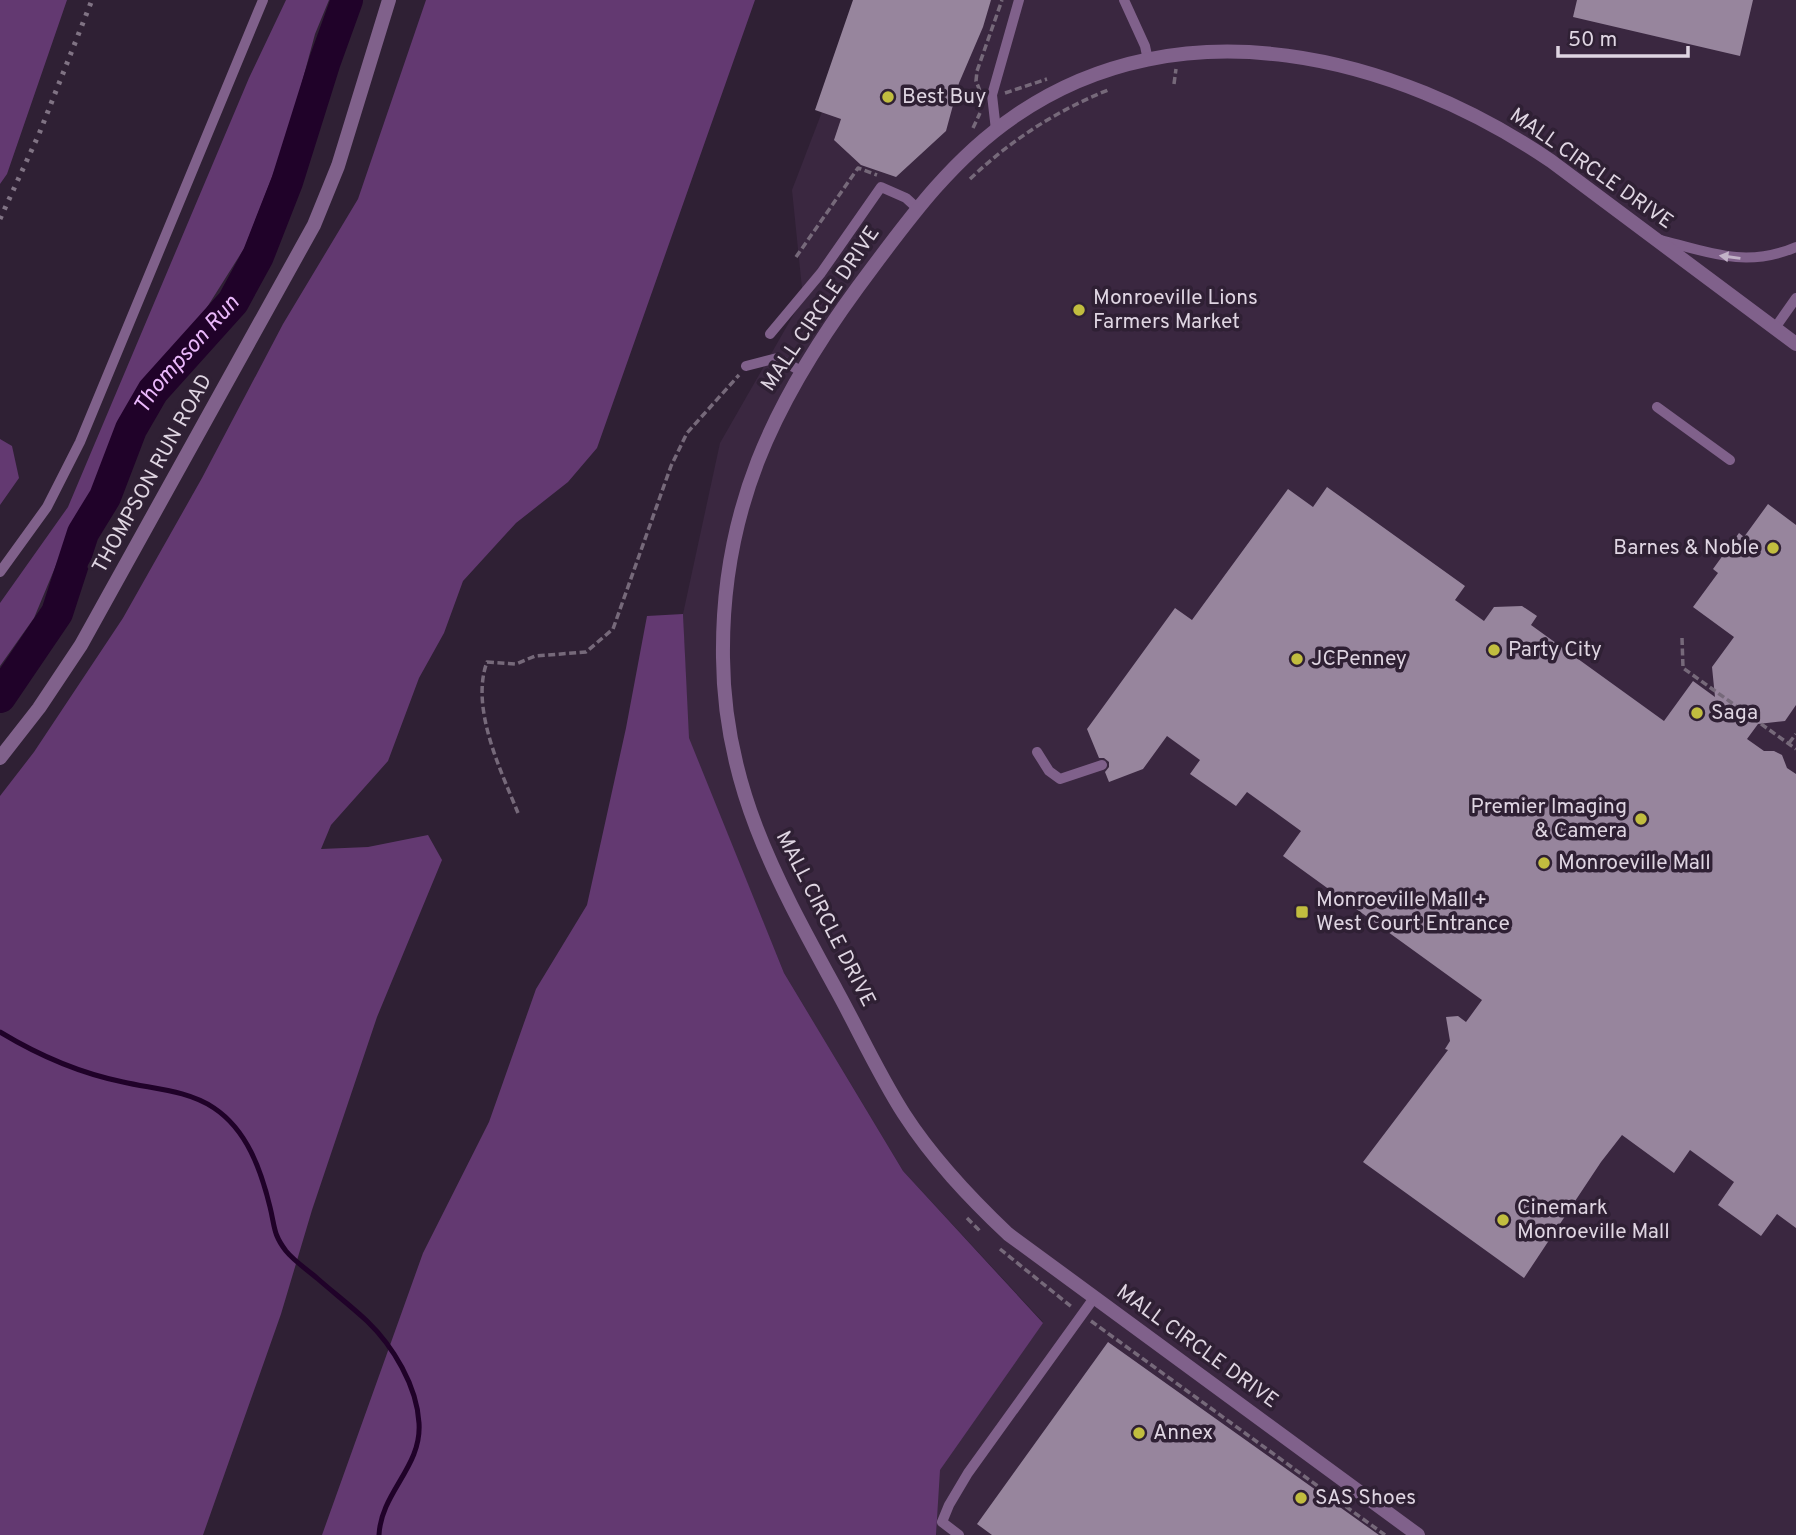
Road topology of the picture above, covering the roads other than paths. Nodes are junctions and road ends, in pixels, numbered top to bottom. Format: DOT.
graph roads {
  1 [pos="263,0"];
  2 [pos="389,0"];
  3 [pos="1019,0"];
  4 [pos="1124,0"];
  5 [pos="1148,60"];
  6 [pos="996,130"];
  7 [pos="917,208"];
  8 [pos="1652,238"];
  9 [pos="1796,247"];
  10 [pos="1796,298"];
  11 [pos="1775,328"];
  12 [pos="770,334"];
  13 [pos="1796,344"];
  14 [pos="746,366"];
  15 [pos="801,371"];
  16 [pos="1657,407"];
  17 [pos="1730,460"];
  18 [pos="0,572"];
  19 [pos="1037,752"];
  20 [pos="0,758"];
  21 [pos="1102,765"];
  22 [pos="1094,1298"];
  23 [pos="959,1535"];
  24 [pos="1418,1535"];
  1 -- 18 [label="lane"];
  2 -- 20 [label="street, THOMPSON RUN ROAD"];
  3 -- 6 [label="lane"];
  4 -- 5 [label="lane"];
  5 -- 6 [label="street, MALL CIRCLE DRIVE"];
  5 -- 8 [label="street, MALL CIRCLE DRIVE"];
  6 -- 7 [label="street, MALL CIRCLE DRIVE"];
  7 -- 12 [label="lane"];
  7 -- 15 [label="street, MALL CIRCLE DRIVE"];
  9 -- 8 [label="lane, one-way"];
  8 -- 11 [label="street, MALL CIRCLE DRIVE"];
  10 -- 11 [label="lane"];
  11 -- 13 [label="street, MALL CIRCLE DRIVE"];
  14 -- 15 [label="lane"];
  15 -- 22 [label="street, MALL CIRCLE DRIVE"];
  16 -- 17 [label="lane"];
  19 -- 21 [label="lane"];
  22 -- 23 [label="lane"];
  22 -- 24 [label="street, MALL CIRCLE DRIVE"];
}
